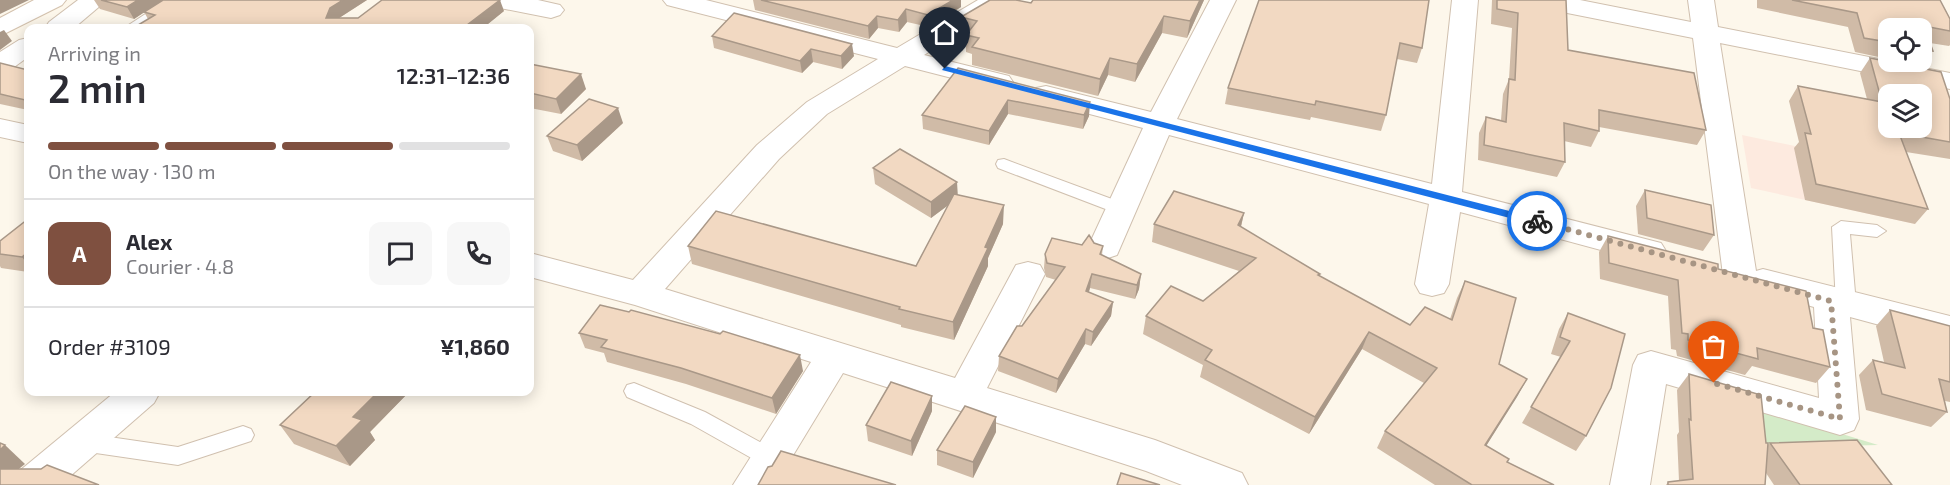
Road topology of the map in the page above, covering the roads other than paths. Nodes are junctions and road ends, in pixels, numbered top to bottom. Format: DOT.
graph roads {
  1 [pos="53,0"];
  2 [pos="94,0"];
  3 [pos="177,0"];
  4 [pos="494,0"];
  5 [pos="676,0"];
  6 [pos="1223,0"];
  7 [pos="1465,0"];
  8 [pos="1542,0"];
  9 [pos="1701,0"];
  10 [pos="994,1"];
  11 [pos="559,5"];
  12 [pos="71,24"];
  13 [pos="138,24"];
  14 [pos="528,24"];
  15 [pos="0,28"];
  16 [pos="1707,32"];
  17 [pos="24,49"];
  18 [pos="902,58"];
  19 [pos="0,64"];
  20 [pos="1950,81"];
  21 [pos="1160,123"];
  22 [pos="0,128"];
  23 [pos="24,133"];
  24 [pos="1004,164"];
  25 [pos="1446,197"];
  26 [pos="1122,209"];
  27 [pos="1877,231"];
  28 [pos="1105,247"];
  29 [pos="1672,257"];
  30 [pos="534,266"];
  31 [pos="1706,266"];
  32 [pos="1028,274"];
  33 [pos="1740,275"];
  34 [pos="1432,284"];
  35 [pos="640,294"];
  36 [pos="1838,302"];
  37 [pos="1950,330"];
  38 [pos="834,356"];
  39 [pos="634,391"];
  40 [pos="136,396"];
  41 [pos="964,397"];
  42 [pos="243,435"];
  43 [pos="82,442"];
  44 [pos="761,471"];
  45 [pos="31,485"];
  46 [pos="1228,485"];
  47 [pos="1630,485"];
  1 -- 15 [label="street"];
  2 -- 12 [label="street"];
  3 -- 13 [label="lane"];
  4 -- 11 [label="street"];
  5 -- 18 [label="street"];
  6 -- 21 [label="street"];
  7 -- 25 [label="street"];
  8 -- 16 [label="street"];
  9 -- 16 [label="street"];
  10 -- 18 [label="street"];
  11 -- 14 [label="street"];
  16 -- 20 [label="street"];
  16 -- 33 [label="street"];
  17 -- 19 [label="street"];
  18 -- 21 [label="street"];
  18 -- 35 [label="street"];
  21 -- 25 [label="street"];
  21 -- 26 [label="street"];
  22 -- 23 [label="street"];
  24 -- 26 [label="lane"];
  25 -- 29 [label="street"];
  25 -- 34 [label="street"];
  26 -- 28 [label="street"];
  27 -- 36 [label="lane"];
  30 -- 35 [label="street"];
  31 -- 33 [label="street"];
  32 -- 41 [label="street"];
  33 -- 36 [label="street"];
  35 -- 38 [label="street"];
  36 -- 37 [label="street"];
  36 -- 47 [label="street"];
  38 -- 41 [label="street"];
  38 -- 44 [label="street"];
  39 -- 44 [label="lane"];
  40 -- 43 [label="street"];
  41 -- 46 [label="street"];
  42 -- 43 [label="lane"];
  43 -- 45 [label="street"];
}
